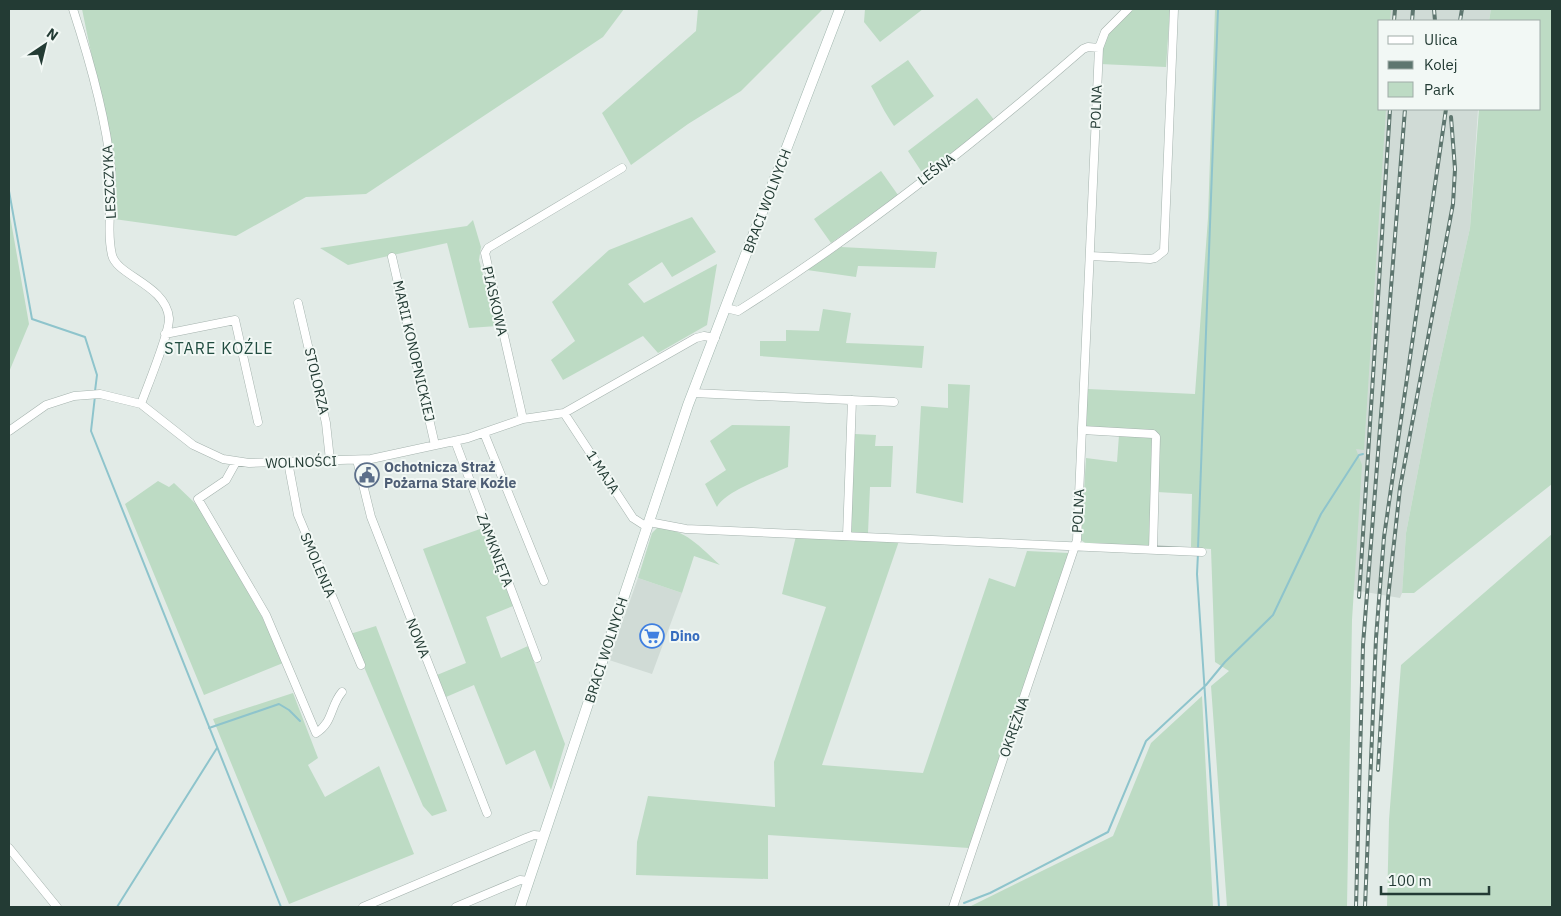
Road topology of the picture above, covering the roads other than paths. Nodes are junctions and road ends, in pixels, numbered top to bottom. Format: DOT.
graph roads {
  1 [pos="73,9"];
  2 [pos="840,9"];
  3 [pos="1128,9"];
  4 [pos="1174,9"];
  5 [pos="1098,48"];
  6 [pos="622,168"];
  7 [pos="1090,256"];
  8 [pos="392,257"];
  9 [pos="298,303"];
  10 [pos="726,308"];
  11 [pos="166,334"];
  12 [pos="715,338"];
  13 [pos="693,393"];
  14 [pos="852,400"];
  15 [pos="894,402"];
  16 [pos="141,404"];
  17 [pos="564,413"];
  18 [pos="523,420"];
  19 [pos="258,422"];
  20 [pos="1082,430"];
  21 [pos="9,431"];
  22 [pos="484,433"];
  23 [pos="455,441"];
  24 [pos="436,445"];
  25 [pos="330,460"];
  26 [pos="357,460"];
  27 [pos="236,462"];
  28 [pos="288,462"];
  29 [pos="648,524"];
  30 [pos="847,536"];
  31 [pos="1075,548"];
  32 [pos="1153,550"];
  33 [pos="1199,551"];
  34 [pos="544,581"];
  35 [pos="537,658"];
  36 [pos="361,665"];
  37 [pos="342,692"];
  38 [pos="487,813"];
  39 [pos="544,836"];
  40 [pos="9,848"];
  41 [pos="529,880"];
  42 [pos="57,907"];
  43 [pos="363,907"];
  44 [pos="456,907"];
  45 [pos="520,907"];
  46 [pos="953,907"];
  1 -- 11 [label="street, LESZCZYKA"];
  2 -- 10 [label="main road, BRACI WOLNYCH"];
  3 -- 5 [label="street"];
  4 -- 7 [label="street"];
  5 -- 7 [label="street, POLNA"];
  5 -- 10 [label="street, LEŚNA"];
  6 -- 18 [label="street, PIASKOWA"];
  7 -- 20 [label="street, POLNA"];
  8 -- 24 [label="street, MARII KONOPNICKIEJ"];
  9 -- 25 [label="street, STOLORZA"];
  10 -- 12 [label="main road, BRACI WOLNYCH"];
  11 -- 16 [label="street, LESZCZYKA"];
  11 -- 19 [label="street"];
  12 -- 13 [label="main road, BRACI WOLNYCH"];
  12 -- 17 [label="street, WOLNOŚCI"];
  13 -- 14 [label="street"];
  13 -- 29 [label="main road, BRACI WOLNYCH"];
  14 -- 15 [label="street"];
  14 -- 30 [label="street"];
  16 -- 21 [label="street, WOLNOŚCI"];
  16 -- 27 [label="street, WOLNOŚCI"];
  17 -- 18 [label="street, WOLNOŚCI"];
  17 -- 29 [label="street, 1 MAJA"];
  18 -- 22 [label="street, WOLNOŚCI"];
  20 -- 31 [label="street, POLNA"];
  20 -- 32 [label="street"];
  22 -- 23 [label="street, WOLNOŚCI"];
  22 -- 34 [label="street"];
  23 -- 24 [label="street, WOLNOŚCI"];
  23 -- 35 [label="street, ZAMKNIĘTA"];
  24 -- 26 [label="street, WOLNOŚCI"];
  25 -- 26 [label="street, WOLNOŚCI"];
  25 -- 28 [label="street, WOLNOŚCI"];
  26 -- 38 [label="street, NOWA"];
  27 -- 28 [label="street, WOLNOŚCI"];
  27 -- 37 [label="street"];
  28 -- 36 [label="street, SMOLENIA"];
  29 -- 30 [label="street, POLNA"];
  29 -- 39 [label="main road, BRACI WOLNYCH"];
  30 -- 31 [label="street, POLNA"];
  31 -- 32 [label="street"];
  31 -- 46 [label="street, OKRĘŻNA"];
  32 -- 33 [label="street"];
  39 -- 41 [label="main road, BRACI WOLNYCH"];
  39 -- 43 [label="street"];
  40 -- 42 [label="street"];
  41 -- 44 [label="street"];
  41 -- 45 [label="main road, BRACI WOLNYCH"];
}
